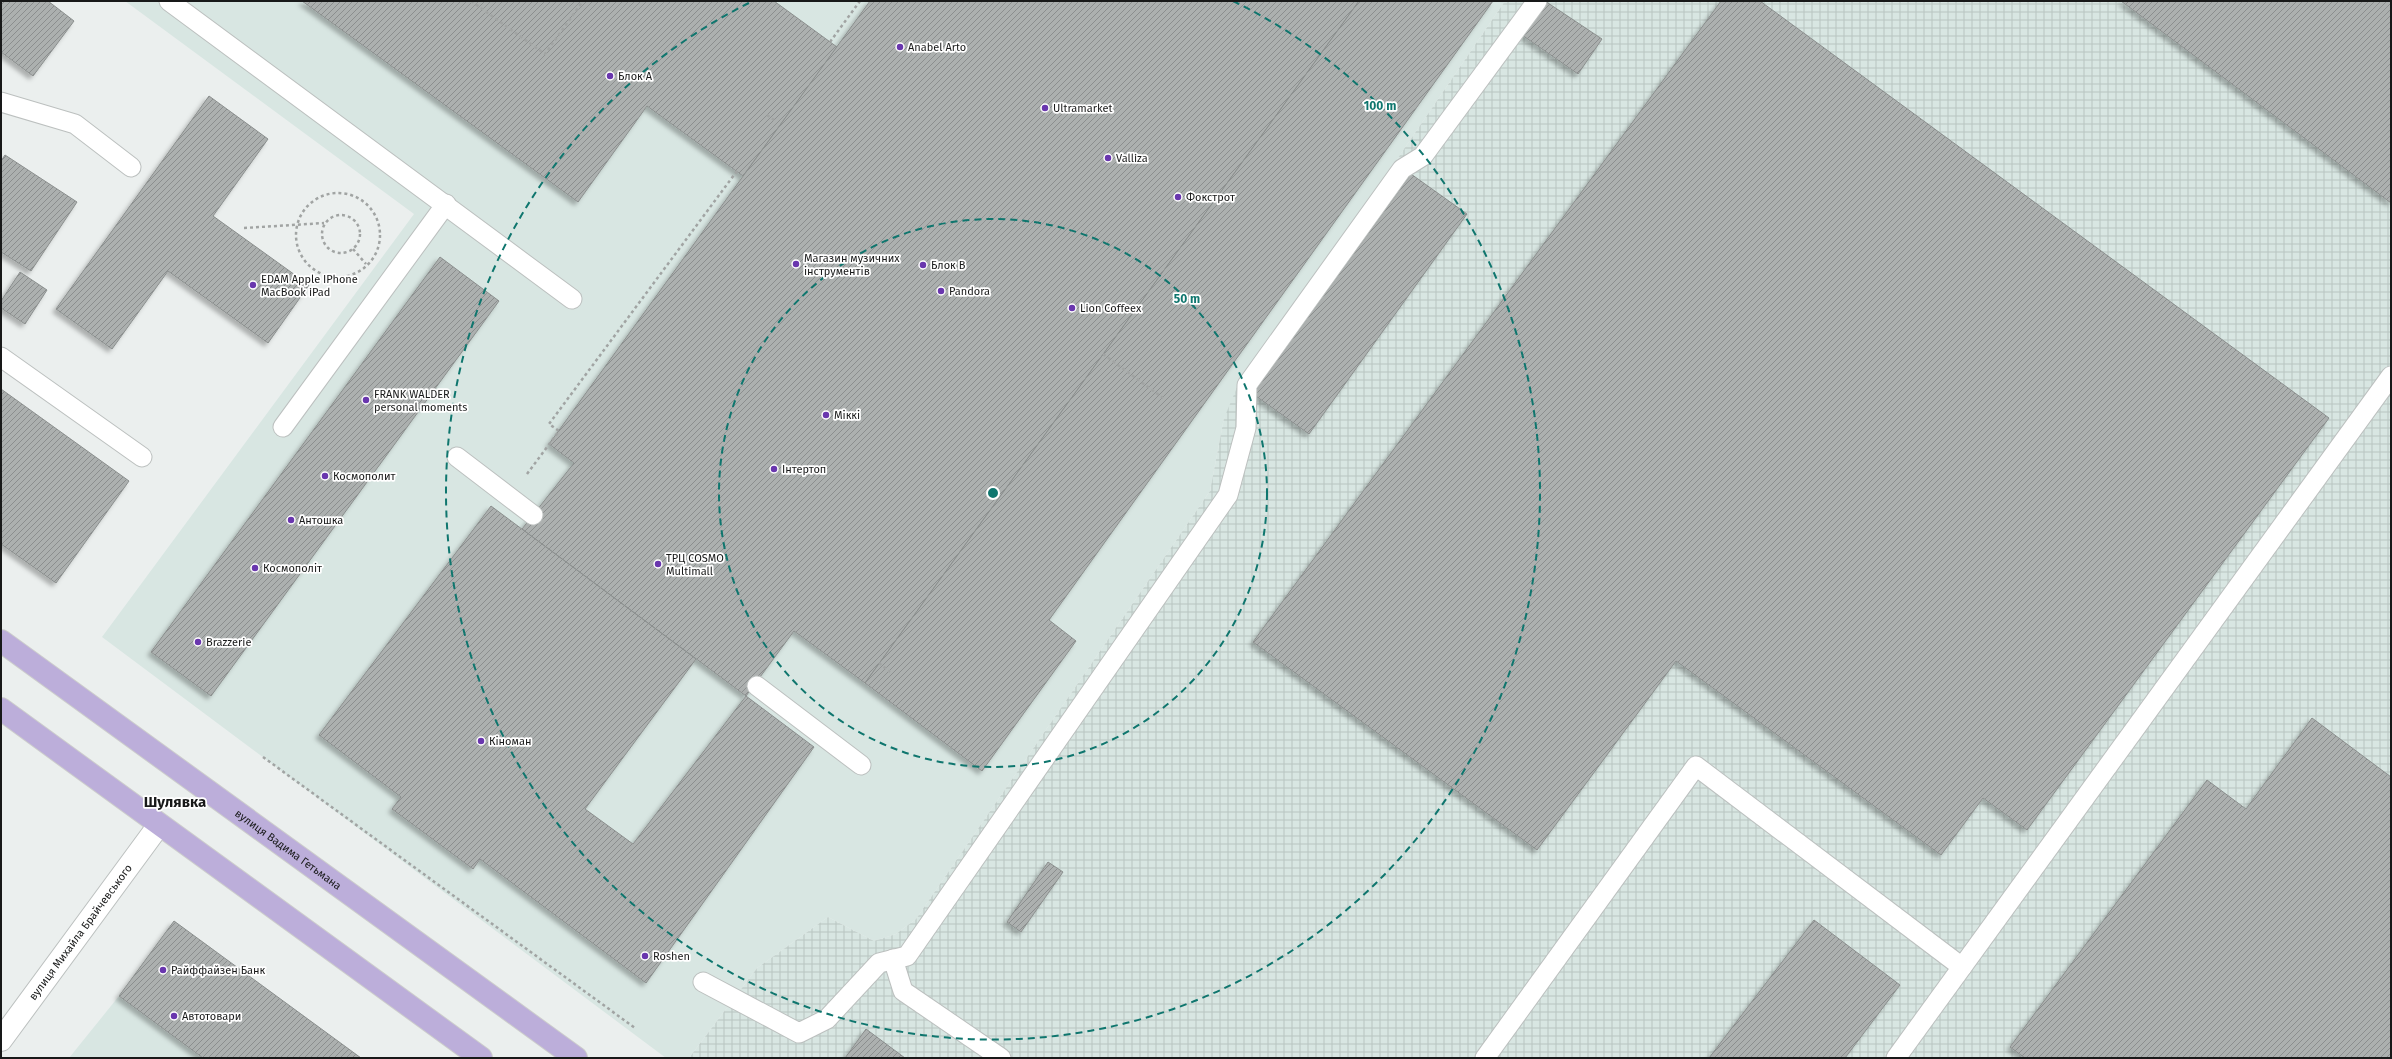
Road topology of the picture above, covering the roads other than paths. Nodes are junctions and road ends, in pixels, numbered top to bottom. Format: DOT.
graph roads {
  1 [pos="170,1"];
  2 [pos="1537,1"];
  3 [pos="1,102"];
  4 [pos="131,167"];
  5 [pos="446,204"];
  6 [pos="572,299"];
  7 [pos="1,357"];
  8 [pos="2391,376"];
  9 [pos="283,426"];
  10 [pos="142,457"];
  11 [pos="457,457"];
  12 [pos="533,515"];
  13 [pos="1,641"];
  14 [pos="757,686"];
  15 [pos="1,709"];
  16 [pos="860,765"];
  17 [pos="159,825"];
  18 [pos="893,959"];
  19 [pos="1962,967"];
  20 [pos="703,982"];
  21 [pos="1,1040"];
  22 [pos="481,1058"];
  23 [pos="576,1058"];
  24 [pos="1001,1058"];
  25 [pos="1485,1058"];
  26 [pos="1896,1058"];
  1 -- 5 [label="lane"];
  2 -- 18 [label="lane"];
  3 -- 4 [label="lane"];
  5 -- 6 [label="lane"];
  5 -- 9 [label="lane"];
  7 -- 10 [label="lane"];
  8 -- 19 [label="lane"];
  11 -- 12 [label="lane"];
  13 -- 23 [label="main road, вулиця Вадима Гетьмана"];
  14 -- 16 [label="lane"];
  15 -- 17 [label="main road"];
  17 -- 21 [label="street, вулиця Михайла Брайчевського"];
  17 -- 22 [label="main road"];
  18 -- 20 [label="lane"];
  18 -- 24 [label="lane"];
  19 -- 25 [label="lane"];
  19 -- 26 [label="lane"];
}
